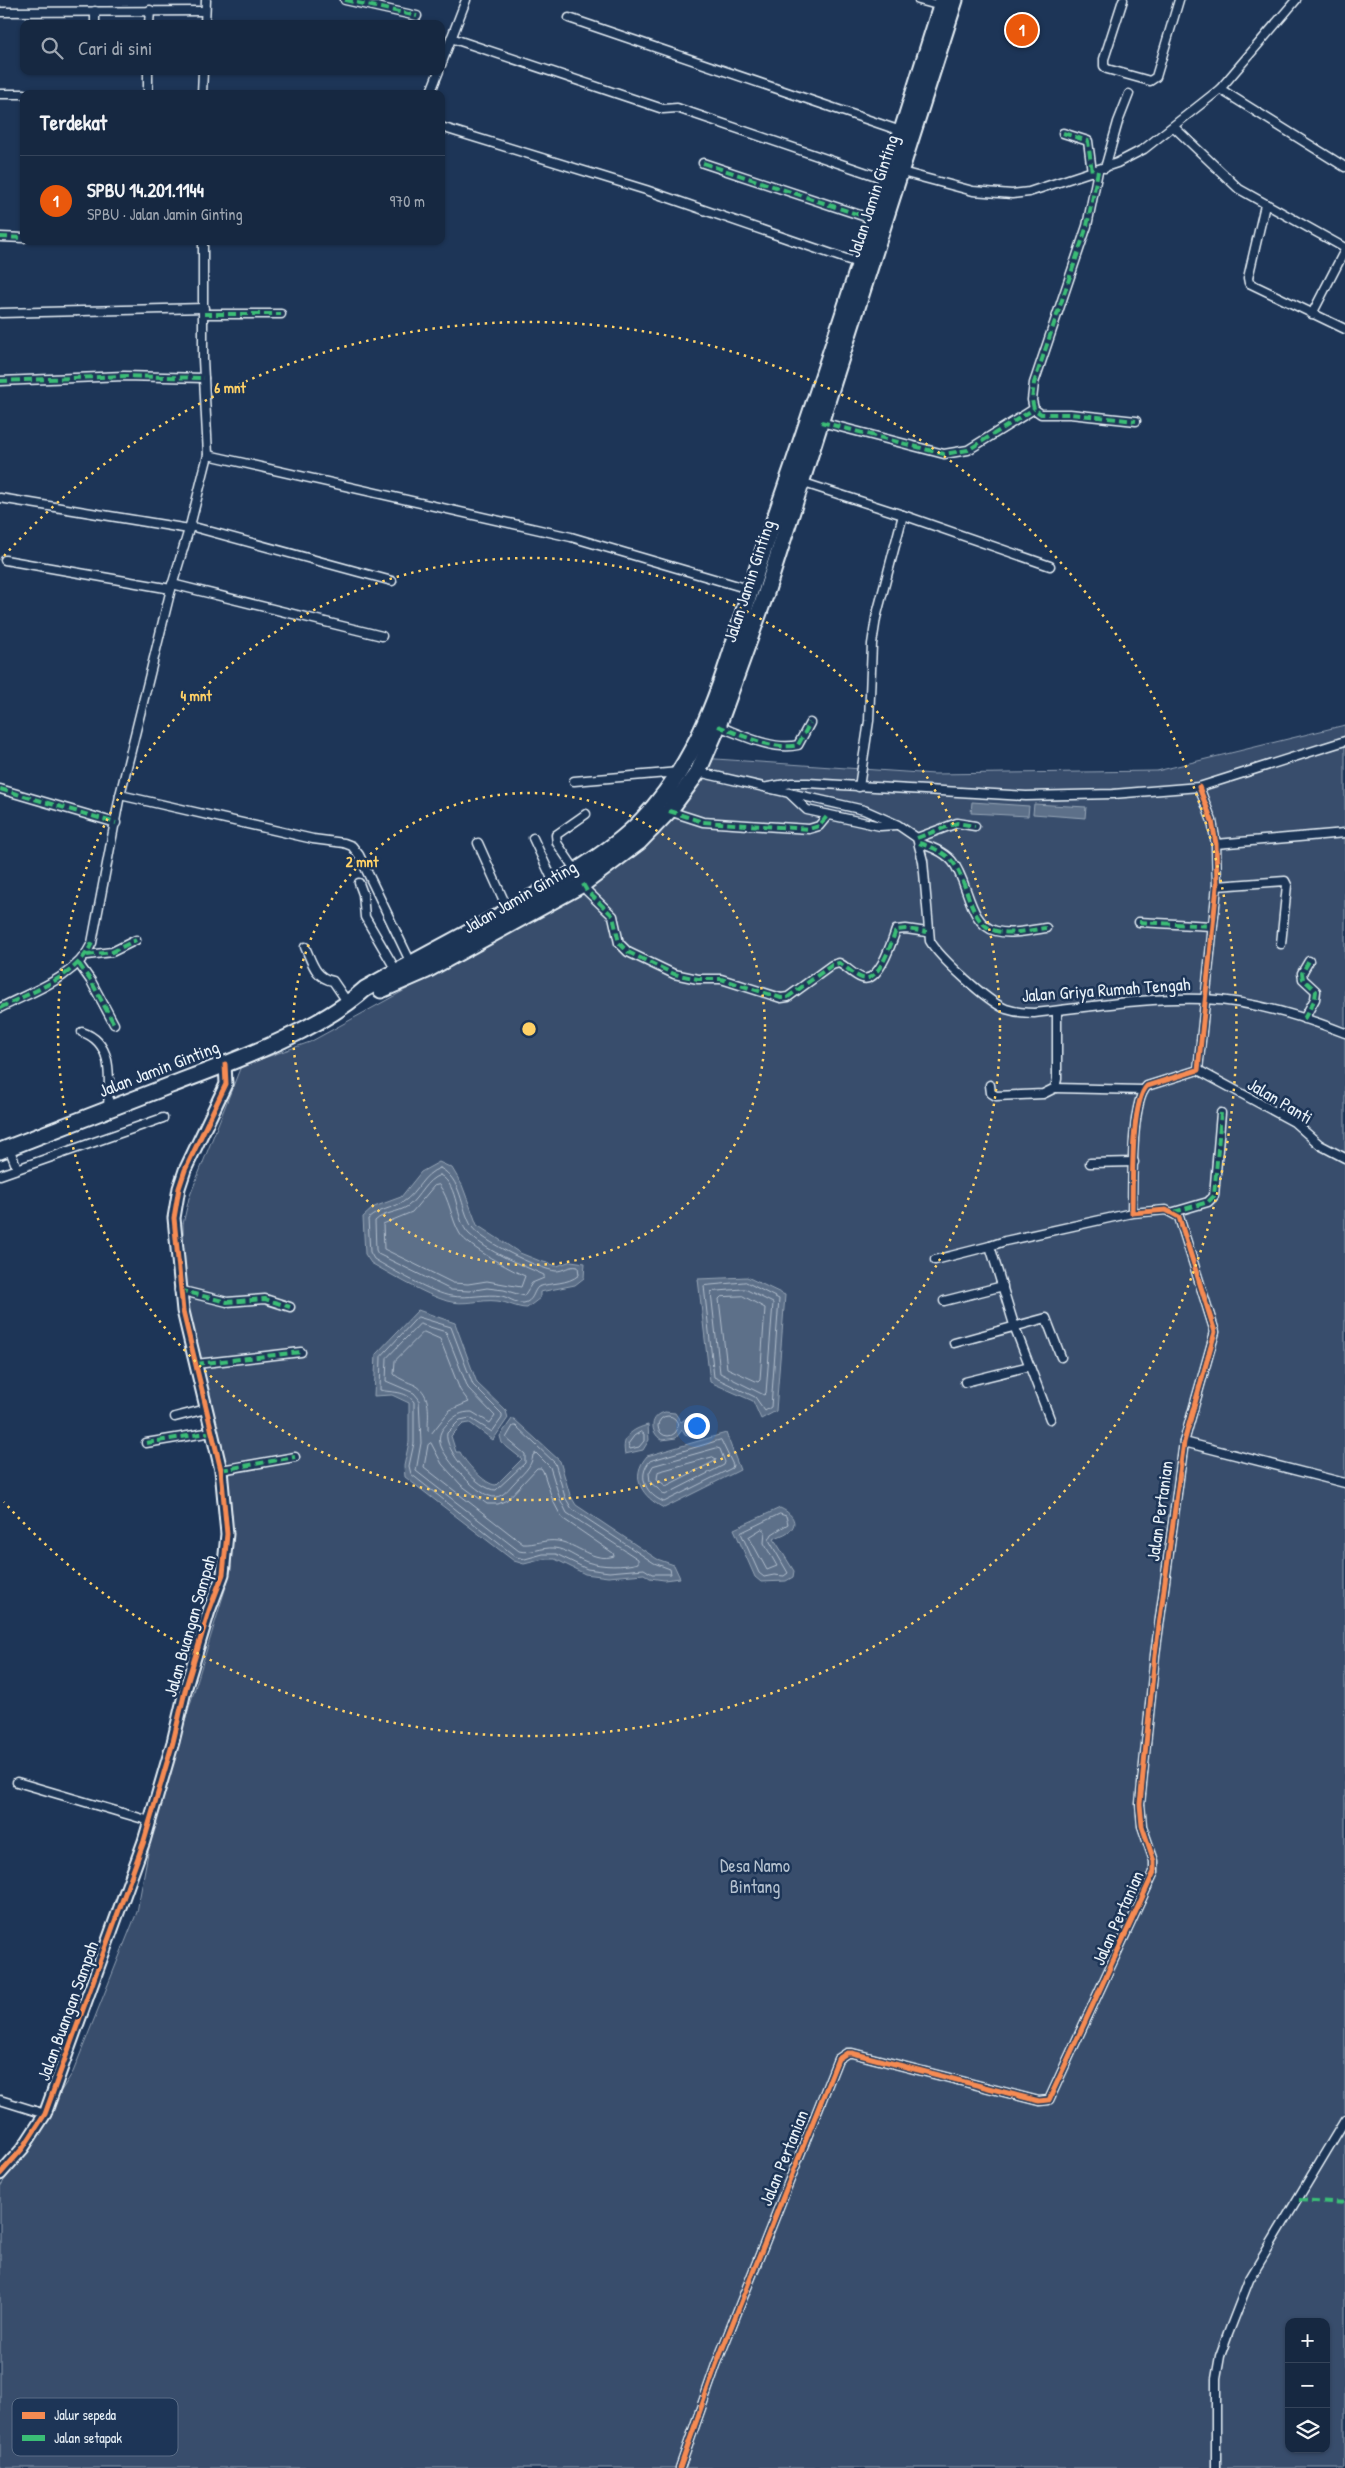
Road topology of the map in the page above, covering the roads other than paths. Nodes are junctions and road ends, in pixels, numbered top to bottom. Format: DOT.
graph roads {
  1 [pos="206,0"];
  2 [pos="345,0"];
  3 [pos="466,0"];
  4 [pos="919,0"];
  5 [pos="955,0"];
  6 [pos="1123,0"];
  7 [pos="1180,0"];
  8 [pos="1296,0"];
  9 [pos="942,3"];
  10 [pos="150,10"];
  11 [pos="95,11"];
  12 [pos="205,11"];
  13 [pos="0,12"];
  14 [pos="417,16"];
  15 [pos="569,18"];
  16 [pos="95,20"];
  17 [pos="149,20"];
  18 [pos="204,20"];
  19 [pos="451,38"];
  20 [pos="445,54"];
  21 [pos="148,75"];
  22 [pos="203,75"];
  23 [pos="437,75"];
  24 [pos="1220,89"];
  25 [pos="148,90"];
  26 [pos="202,90"];
  27 [pos="432,90"];
  28 [pos="0,94"];
  29 [pos="20,94"];
  30 [pos="1129,94"];
  31 [pos="445,127"];
  32 [pos="1174,127"];
  33 [pos="901,131"];
  34 [pos="1063,133"];
  35 [pos="703,163"];
  36 [pos="1345,167"];
  37 [pos="1098,170"];
  38 [pos="893,176"];
  39 [pos="1265,205"];
  40 [pos="872,219"];
  41 [pos="0,237"];
  42 [pos="20,238"];
  43 [pos="203,245"];
  44 [pos="1345,249"];
  45 [pos="858,263"];
  46 [pos="204,311"];
  47 [pos="1,313"];
  48 [pos="281,314"];
  49 [pos="1312,314"];
  50 [pos="1345,328"];
  51 [pos="204,378"];
  52 [pos="0,381"];
  53 [pos="1034,409"];
  54 [pos="1136,421"];
  55 [pos="821,422"];
  56 [pos="208,456"];
  57 [pos="801,482"];
  58 [pos="0,498"];
  59 [pos="903,515"];
  60 [pos="190,528"];
  61 [pos="5,560"];
  62 [pos="1050,566"];
  63 [pos="392,581"];
  64 [pos="172,586"];
  65 [pos="750,589"];
  66 [pos="765,596"];
  67 [pos="382,636"];
  68 [pos="810,723"];
  69 [pos="718,726"];
  70 [pos="1345,741"];
  71 [pos="682,771"];
  72 [pos="698,772"];
  73 [pos="574,781"];
  74 [pos="766,787"];
  75 [pos="859,787"];
  76 [pos="1199,787"];
  77 [pos="0,789"];
  78 [pos="790,794"];
  79 [pos="120,795"];
  80 [pos="669,811"];
  81 [pos="586,814"];
  82 [pos="828,815"];
  83 [pos="116,823"];
  84 [pos="898,825"];
  85 [pos="975,826"];
  86 [pos="1345,833"];
  87 [pos="533,838"];
  88 [pos="918,840"];
  89 [pos="478,843"];
  90 [pos="1216,844"];
  91 [pos="580,877"];
  92 [pos="358,883"];
  93 [pos="555,885"];
  94 [pos="1217,886"];
  95 [pos="509,912"];
  96 [pos="1139,922"];
  97 [pos="1212,926"];
  98 [pos="1046,928"];
  99 [pos="927,932"];
  100 [pos="136,940"];
  101 [pos="1281,944"];
  102 [pos="305,947"];
  103 [pos="87,955"];
  104 [pos="1309,961"];
  105 [pos="411,963"];
  106 [pos="79,964"];
  107 [pos="399,976"];
  108 [pos="1205,999"];
  109 [pos="351,1001"];
  110 [pos="0,1008"];
  111 [pos="1057,1011"];
  112 [pos="1304,1019"];
  113 [pos="114,1024"];
  114 [pos="82,1032"];
  115 [pos="1345,1033"];
  116 [pos="225,1064"];
  117 [pos="1198,1070"];
  118 [pos="990,1085"];
  119 [pos="1055,1088"];
  120 [pos="1143,1090"];
  121 [pos="108,1109"];
  122 [pos="1221,1113"];
  123 [pos="163,1118"];
  124 [pos="4,1150"];
  125 [pos="1345,1158"];
  126 [pos="1134,1162"];
  127 [pos="1090,1163"];
  128 [pos="17,1168"];
  129 [pos="0,1175"];
  130 [pos="1174,1212"];
  131 [pos="1132,1213"];
  132 [pos="990,1246"];
  133 [pos="935,1260"];
  134 [pos="1003,1286"];
  135 [pos="180,1290"];
  136 [pos="944,1301"];
  137 [pos="290,1307"];
  138 [pos="1015,1328"];
  139 [pos="954,1343"];
  140 [pos="301,1352"];
  141 [pos="1061,1357"];
  142 [pos="196,1364"];
  143 [pos="1030,1366"];
  144 [pos="966,1382"];
  145 [pos="206,1409"];
  146 [pos="175,1417"];
  147 [pos="1050,1419"];
  148 [pos="212,1432"];
  149 [pos="1184,1442"];
  150 [pos="146,1443"];
  151 [pos="295,1457"];
  152 [pos="220,1470"];
  153 [pos="1345,1482"];
  154 [pos="17,1782"];
  155 [pos="150,1821"];
  156 [pos="0,2100"];
  157 [pos="45,2114"];
  158 [pos="1345,2120"];
  159 [pos="0,2174"];
  160 [pos="680,2468"];
  161 [pos="1216,2468"];
  1 -- 12 [label="street"];
  2 -- 14 [label="street"];
  3 -- 19 [label="street"];
  4 -- 9 [label="street"];
  5 -- 38 [label="highway, Jalan Jamin Ginting"];
  6 -- 7 [label="street"];
  8 -- 24 [label="street"];
  9 -- 33 [label="highway, Jalan Jamin Ginting"];
  10 -- 11 [label="street"];
  10 -- 12 [label="street"];
  10 -- 17 [label="street"];
  11 -- 13 [label="street"];
  11 -- 16 [label="street"];
  12 -- 18 [label="street"];
  15 -- 33 [label="street"];
  19 -- 20 [label="street"];
  19 -- 38 [label="street"];
  21 -- 25 [label="street"];
  22 -- 26 [label="street"];
  23 -- 27 [label="street"];
  24 -- 32 [label="street"];
  24 -- 36 [label="street"];
  28 -- 29 [label="street"];
  30 -- 37 [label="street"];
  31 -- 45 [label="street"];
  32 -- 37 [label="street"];
  32 -- 39 [label="street"];
  33 -- 38 [label="highway, Jalan Jamin Ginting"];
  34 -- 37 [label="street"];
  35 -- 40 [label="street"];
  37 -- 38 [label="street"];
  37 -- 53 [label="street"];
  38 -- 40 [label="highway, Jalan Jamin Ginting"];
  38 -- 55 [label="highway, Jalan Jamin Ginting"];
  39 -- 44 [label="street"];
  39 -- 49 [label="street"];
  40 -- 45 [label="highway, Jalan Jamin Ginting"];
  41 -- 42 [label="street"];
  43 -- 46 [label="street"];
  44 -- 49 [label="street"];
  45 -- 65 [label="highway, Jalan Jamin Ginting"];
  46 -- 47 [label="street"];
  46 -- 48 [label="street"];
  46 -- 51 [label="street"];
  49 -- 50 [label="street"];
  51 -- 52 [label="street"];
  51 -- 56 [label="street"];
  53 -- 54 [label="street"];
  53 -- 55 [label="street"];
  55 -- 57 [label="highway, Jalan Jamin Ginting"];
  56 -- 60 [label="street"];
  56 -- 65 [label="street"];
  57 -- 59 [label="street"];
  57 -- 66 [label="highway, Jalan Jamin Ginting"];
  58 -- 60 [label="street"];
  59 -- 62 [label="street"];
  59 -- 75 [label="street"];
  60 -- 63 [label="street"];
  60 -- 64 [label="street"];
  61 -- 64 [label="street"];
  64 -- 67 [label="street"];
  64 -- 79 [label="street"];
  65 -- 66 [label="street"];
  65 -- 71 [label="highway, Jalan Jamin Ginting"];
  66 -- 69 [label="highway, Jalan Jamin Ginting"];
  68 -- 69 [label="street"];
  69 -- 72 [label="highway, Jalan Jamin Ginting"];
  70 -- 76 [label="street"];
  71 -- 73 [label="street"];
  71 -- 91 [label="highway, Jalan Jamin Ginting"];
  72 -- 74 [label="street"];
  72 -- 80 [label="highway, Jalan Jamin Ginting"];
  74 -- 75 [label="street"];
  74 -- 78 [label="street"];
  75 -- 76 [label="street"];
  76 -- 90 [label="street"];
  77 -- 83 [label="street"];
  78 -- 82 [label="street"];
  78 -- 84 [label="street"];
  79 -- 83 [label="street"];
  79 -- 105 [label="street"];
  80 -- 82 [label="street"];
  80 -- 91 [label="highway, Jalan Jamin Ginting"];
  81 -- 91 [label="street"];
  82 -- 84 [label="street"];
  83 -- 103 [label="street"];
  84 -- 88 [label="street"];
  85 -- 88 [label="street"];
  86 -- 90 [label="street"];
  87 -- 93 [label="street"];
  88 -- 98 [label="street"];
  88 -- 99 [label="street, Jalan Griya Rumah Tengah"];
  89 -- 95 [label="street"];
  90 -- 94 [label="street"];
  91 -- 93 [label="highway, Jalan Jamin Ginting"];
  91 -- 99 [label="street"];
  91 -- 107 [label="highway, Jalan Jamin Ginting"];
  92 -- 107 [label="street"];
  93 -- 95 [label="highway, Jalan Jamin Ginting"];
  94 -- 97 [label="street"];
  94 -- 101 [label="street"];
  95 -- 105 [label="highway, Jalan Jamin Ginting"];
  96 -- 97 [label="street"];
  97 -- 108 [label="street"];
  99 -- 111 [label="street, Jalan Griya Rumah Tengah"];
  100 -- 103 [label="street"];
  102 -- 109 [label="street"];
  103 -- 106 [label="street"];
  104 -- 112 [label="street"];
  105 -- 107 [label="highway, Jalan Jamin Ginting"];
  106 -- 110 [label="street"];
  106 -- 113 [label="street"];
  107 -- 109 [label="highway, Jalan Jamin Ginting"];
  108 -- 111 [label="street, Jalan Griya Rumah Tengah"];
  108 -- 112 [label="street, Jalan Griya Rumah Tengah"];
  108 -- 117 [label="street"];
  109 -- 116 [label="highway, Jalan Jamin Ginting"];
  111 -- 119 [label="street"];
  112 -- 115 [label="street, Jalan Griya Rumah Tengah"];
  114 -- 121 [label="street"];
  116 -- 121 [label="highway, Jalan Jamin Ginting"];
  116 -- 135 [label="street, Jalan Buangan Sampah"];
  117 -- 120 [label="street"];
  117 -- 125 [label="street, Jalan Panti"];
  118 -- 119 [label="street"];
  119 -- 120 [label="street"];
  120 -- 126 [label="street"];
  121 -- 124 [label="highway, Jalan Jamin Ginting"];
  122 -- 130 [label="street"];
  123 -- 128 [label="street"];
  124 -- 128 [label="street"];
  126 -- 127 [label="street"];
  126 -- 131 [label="street"];
  128 -- 129 [label="street"];
  130 -- 131 [label="street"];
  130 -- 149 [label="street, Jalan Pertanian"];
  131 -- 132 [label="street"];
  132 -- 133 [label="street"];
  132 -- 134 [label="street"];
  134 -- 136 [label="street"];
  134 -- 138 [label="street"];
  135 -- 137 [label="street"];
  135 -- 142 [label="street, Jalan Buangan Sampah"];
  138 -- 139 [label="street"];
  138 -- 141 [label="street"];
  138 -- 143 [label="street"];
  140 -- 142 [label="street"];
  142 -- 145 [label="street, Jalan Buangan Sampah"];
  143 -- 144 [label="street"];
  143 -- 147 [label="street"];
  145 -- 146 [label="street"];
  145 -- 148 [label="street, Jalan Buangan Sampah"];
  148 -- 150 [label="street"];
  148 -- 152 [label="street, Jalan Buangan Sampah"];
  149 -- 153 [label="street"];
  149 -- 160 [label="street, Jalan Pertanian"];
  151 -- 152 [label="street"];
  152 -- 155 [label="street, Jalan Buangan Sampah"];
  154 -- 155 [label="street"];
  155 -- 157 [label="street, Jalan Buangan Sampah"];
  156 -- 157 [label="street"];
  157 -- 159 [label="street, Jalan Buangan Sampah"];
  158 -- 161 [label="street"];
}
